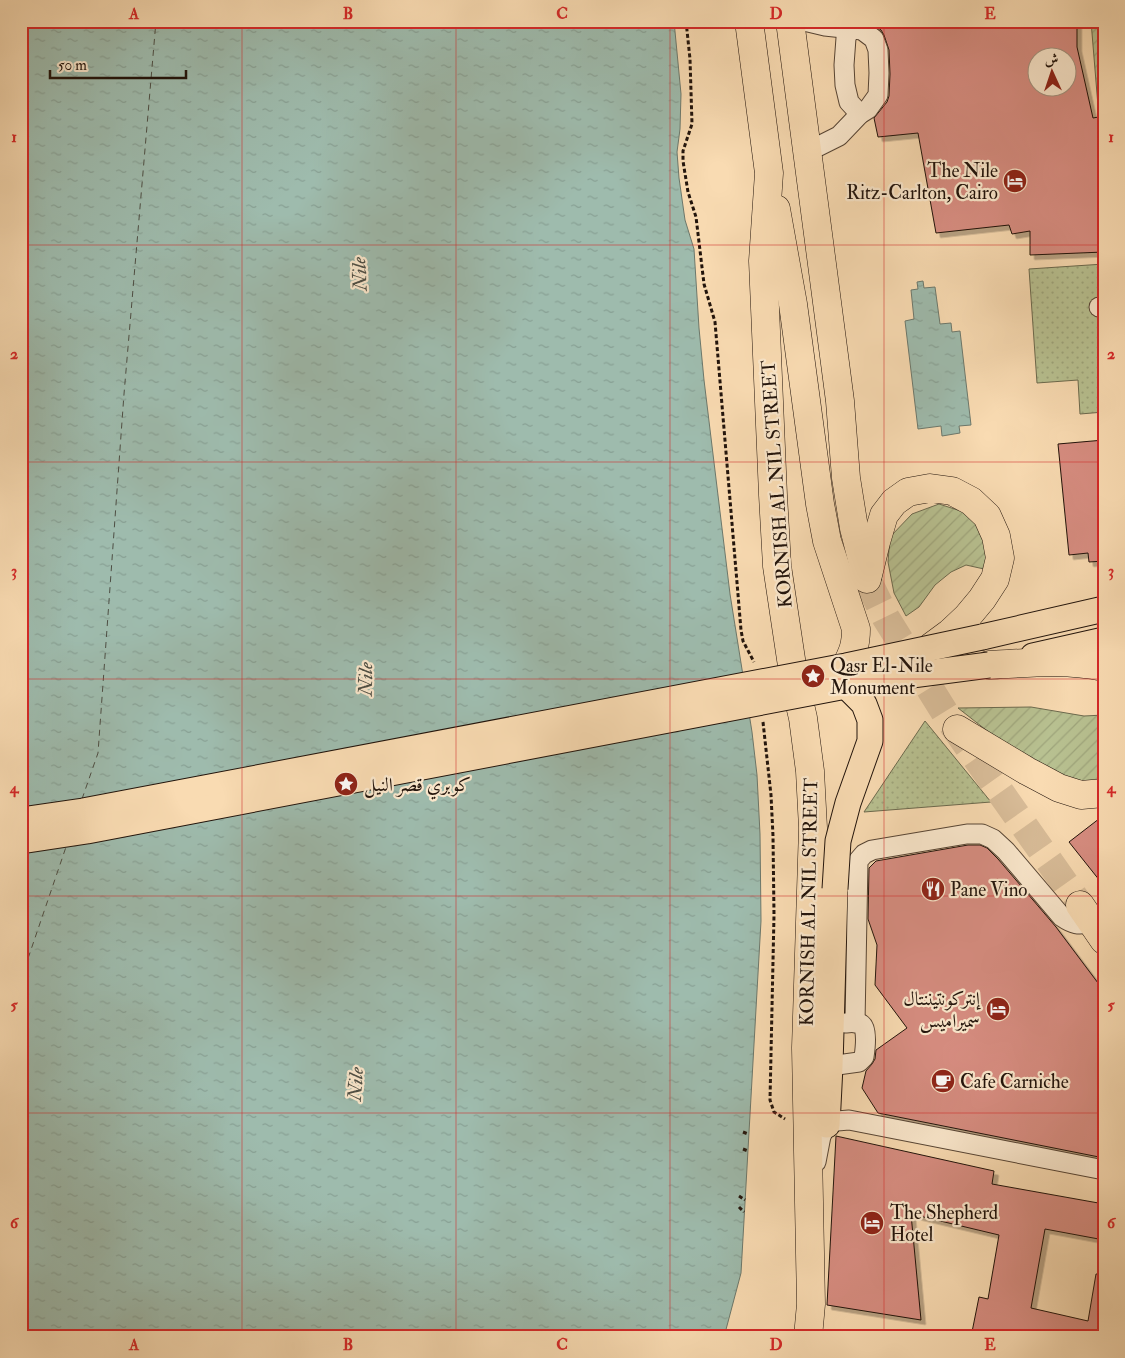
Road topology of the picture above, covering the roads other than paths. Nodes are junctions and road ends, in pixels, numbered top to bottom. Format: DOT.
graph roads {
  1 [pos="749,21"];
  2 [pos="790,21"];
  3 [pos="804,21"];
  4 [pos="850,28"];
  5 [pos="860,114"];
  6 [pos="764,131"];
  7 [pos="805,139"];
  8 [pos="769,173"];
  9 [pos="1104,609"];
  10 [pos="1104,640"];
  11 [pos="930,647"];
  12 [pos="989,665"];
  13 [pos="1104,667"];
  14 [pos="846,676"];
  15 [pos="957,729"];
  16 [pos="1104,793"];
  17 [pos="21,820"];
  18 [pos="21,841"];
  19 [pos="1091,922"];
  20 [pos="843,1023"];
  21 [pos="830,1066"];
  22 [pos="817,1127"];
  23 [pos="1104,1170"];
  24 [pos="808,1337"];
  1 -- 6 [label="highway, KORNISH AL NIL STREET"];
  2 -- 7 [label="highway"];
  3 -- 4 [label="street"];
  4 -- 5 [label="street"];
  4 -- 5 [label="street"];
  5 -- 7 [label="street"];
  6 -- 7 [label="highway"];
  6 -- 8 [label="highway, KORNISH AL NIL STREET"];
  7 -- 11 [label="highway"];
  8 -- 14 [label="highway"];
  8 -- 22 [label="highway, KORNISH AL NIL STREET"];
  9 -- 11 [label="main road, bridge"];
  10 -- 12 [label="main road"];
  11 -- 14 [label="main road, bridge"];
  12 -- 13 [label="highway"];
  12 -- 14 [label="main road, bridge"];
  14 -- 17 [label="main road, bridge"];
  14 -- 18 [label="main road, bridge"];
  14 -- 20 [label="main road, bridge"];
  15 -- 16 [label="highway"];
  19 -- 20 [label="street"];
  20 -- 21 [label="main road"];
  20 -- 21 [label="street"];
  21 -- 22 [label="main road"];
  22 -- 23 [label="street"];
  22 -- 24 [label="highway, KORNISH AL NIL STREET"];
}
